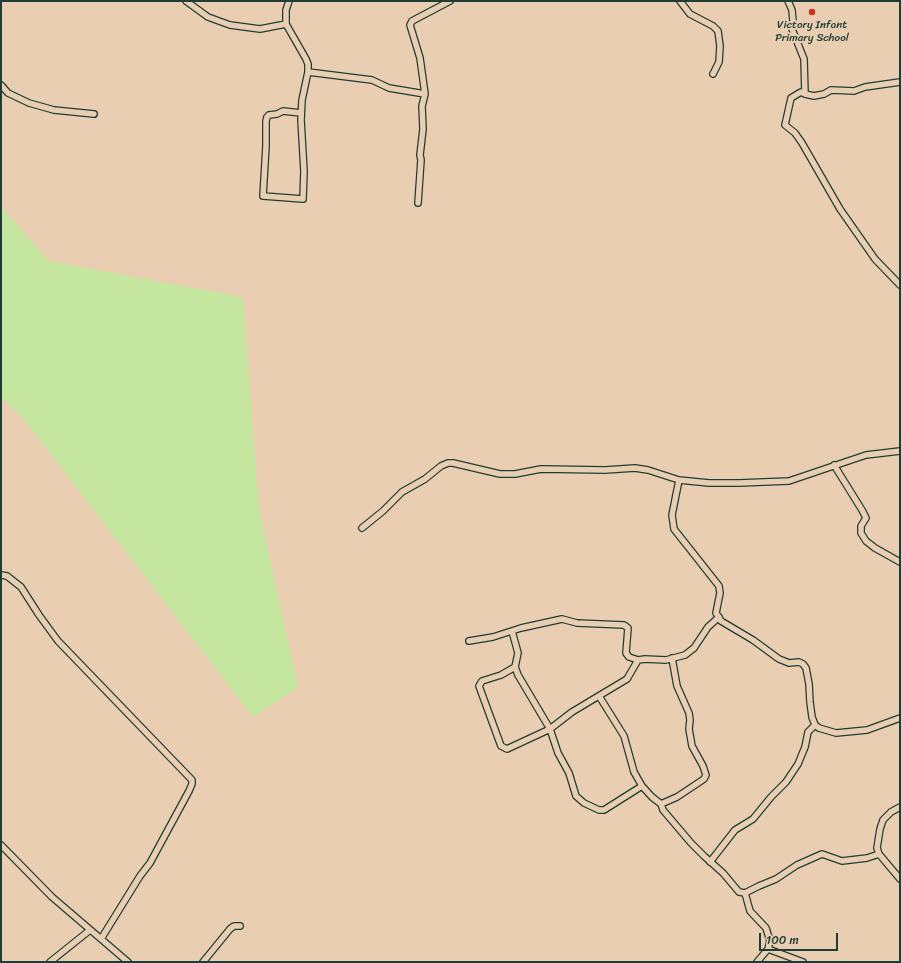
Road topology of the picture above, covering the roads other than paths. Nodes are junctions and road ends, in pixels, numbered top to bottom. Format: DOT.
graph roads {
  1 [pos="186,1"];
  2 [pos="289,1"];
  3 [pos="450,1"];
  4 [pos="680,1"];
  5 [pos="788,1"];
  6 [pos="286,24"];
  7 [pos="308,72"];
  8 [pos="713,74"];
  9 [pos="900,82"];
  10 [pos="1,85"];
  11 [pos="425,94"];
  12 [pos="805,94"];
  13 [pos="301,113"];
  14 [pos="94,114"];
  15 [pos="418,203"];
  16 [pos="900,285"];
  17 [pos="900,451"];
  18 [pos="834,465"];
  19 [pos="679,480"];
  20 [pos="362,528"];
  21 [pos="900,562"];
  22 [pos="1,575"];
  23 [pos="719,617"];
  24 [pos="512,631"];
  25 [pos="469,641"];
  26 [pos="672,658"];
  27 [pos="638,660"];
  28 [pos="515,667"];
  29 [pos="599,696"];
  30 [pos="900,718"];
  31 [pos="815,725"];
  32 [pos="550,729"];
  33 [pos="642,786"];
  34 [pos="661,804"];
  35 [pos="900,807"];
  36 [pos="1,845"];
  37 [pos="879,854"];
  38 [pos="710,862"];
  39 [pos="900,879"];
  40 [pos="745,893"];
  41 [pos="240,926"];
  42 [pos="90,930"];
  43 [pos="101,939"];
  44 [pos="768,949"];
  45 [pos="50,962"];
  46 [pos="128,962"];
  47 [pos="203,962"];
  48 [pos="757,962"];
  49 [pos="803,962"];
  1 -- 6 [label="street"];
  2 -- 6 [label="street"];
  3 -- 11 [label="street"];
  4 -- 8 [label="street"];
  5 -- 12 [label="street"];
  6 -- 7 [label="street"];
  7 -- 11 [label="street"];
  7 -- 13 [label="street"];
  9 -- 12 [label="street"];
  10 -- 14 [label="street"];
  11 -- 15 [label="street"];
  12 -- 16 [label="street"];
  13 -- 13 [label="street"];
  17 -- 18 [label="street"];
  18 -- 19 [label="street"];
  18 -- 21 [label="street"];
  19 -- 20 [label="street"];
  19 -- 23 [label="street"];
  22 -- 43 [label="street"];
  23 -- 26 [label="street"];
  23 -- 31 [label="street"];
  24 -- 25 [label="street"];
  24 -- 27 [label="street"];
  24 -- 28 [label="street"];
  26 -- 27 [label="street"];
  26 -- 34 [label="street"];
  27 -- 29 [label="street"];
  28 -- 32 [label="street"];
  28 -- 32 [label="street"];
  29 -- 32 [label="street"];
  29 -- 33 [label="street"];
  30 -- 31 [label="street"];
  31 -- 38 [label="street"];
  32 -- 33 [label="street"];
  33 -- 34 [label="street"];
  34 -- 38 [label="street"];
  35 -- 37 [label="street"];
  36 -- 42 [label="street"];
  37 -- 39 [label="street"];
  37 -- 40 [label="street"];
  38 -- 40 [label="street"];
  40 -- 44 [label="street"];
  41 -- 47 [label="street"];
  42 -- 43 [label="street"];
  42 -- 45 [label="street"];
  43 -- 46 [label="street"];
  44 -- 48 [label="street"];
  44 -- 49 [label="street"];
}
